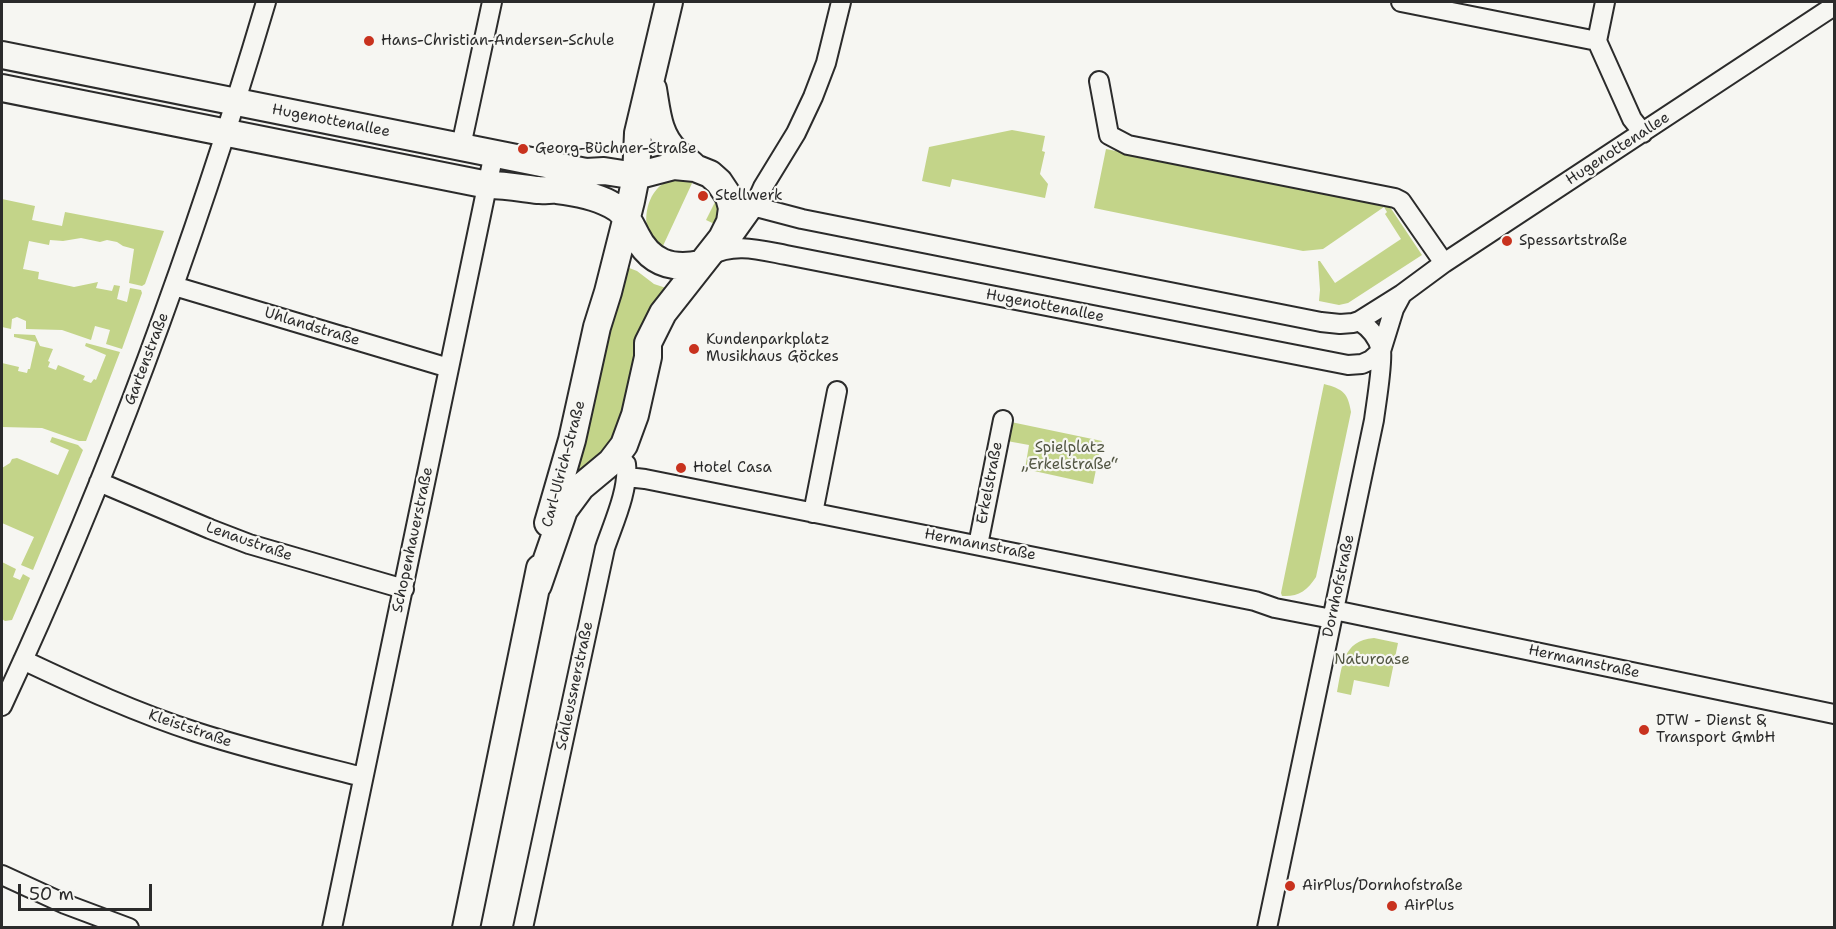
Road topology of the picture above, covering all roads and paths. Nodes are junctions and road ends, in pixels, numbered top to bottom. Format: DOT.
graph roads {
  1 [pos="266,2"];
  2 [pos="492,2"];
  3 [pos="669,2"];
  4 [pos="841,2"];
  5 [pos="1401,2"];
  6 [pos="1605,2"];
  7 [pos="1834,6"];
  8 [pos="1597,41"];
  9 [pos="2,55"];
  10 [pos="651,79"];
  11 [pos="1099,81"];
  12 [pos="2,88"];
  13 [pos="235,102"];
  14 [pos="225,133"];
  15 [pos="1643,133"];
  16 [pos="461,146"];
  17 [pos="494,153"];
  18 [pos="695,168"];
  19 [pos="661,169"];
  20 [pos="604,171"];
  21 [pos="636,176"];
  22 [pos="488,185"];
  23 [pos="542,191"];
  24 [pos="740,208"];
  25 [pos="629,209"];
  26 [pos="619,250"];
  27 [pos="712,256"];
  28 [pos="1444,264"];
  29 [pos="174,286"];
  30 [pos="1402,294"];
  31 [pos="1359,321"];
  32 [pos="1381,351"];
  33 [pos="449,368"];
  34 [pos="837,391"];
  35 [pos="1002,420"];
  36 [pos="624,445"];
  37 [pos="627,477"];
  38 [pos="99,482"];
  39 [pos="813,513"];
  40 [pos="978,545"];
  41 [pos="538,585"];
  42 [pos="404,589"];
  43 [pos="1333,614"];
  44 [pos="23,660"];
  45 [pos="2,706"];
  46 [pos="1834,714"];
  47 [pos="363,777"];
  48 [pos="2,875"];
  49 [pos="129,927"];
  50 [pos="332,927"];
  51 [pos="466,927"];
  52 [pos="523,927"];
  53 [pos="1267,927"];
  1 -- 13 [label="street, Gartenstraße"];
  2 -- 16 [label="street"];
  3 -- 10 [label="main road, Carl-Ulrich-Straße"];
  4 -- 24 [label="street"];
  5 -- 8 [label="street"];
  6 -- 8 [label="street"];
  7 -- 15 [label="street, Hugenottenallee"];
  8 -- 15 [label="street"];
  9 -- 13 [label="main road, Hugenottenallee"];
  10 -- 18 [label="main road"];
  10 -- 20 [label="main road"];
  10 -- 21 [label="main road, Carl-Ulrich-Straße"];
  11 -- 28 [label="street"];
  12 -- 14 [label="main road"];
  13 -- 14 [label="street, Gartenstraße"];
  13 -- 16 [label="main road, Hugenottenallee"];
  14 -- 22 [label="main road"];
  14 -- 29 [label="street, Gartenstraße"];
  15 -- 28 [label="street, Hugenottenallee"];
  16 -- 17 [label="main road, Hugenottenallee"];
  17 -- 20 [label="main road, Hugenottenallee"];
  17 -- 22 [label="street, Schopenhauerstraße"];
  18 -- 19 [label="main road, Hugenottenallee"];
  18 -- 24 [label="main road"];
  19 -- 21 [label="main road, Hugenottenallee"];
  19 -- 25 [label="main road"];
  20 -- 21 [label="main road, Hugenottenallee"];
  21 -- 25 [label="main road, Carl-Ulrich-Straße"];
  22 -- 23 [label="main road"];
  22 -- 33 [label="street, Schopenhauerstraße"];
  23 -- 25 [label="main road"];
  23 -- 26 [label="main road"];
  24 -- 27 [label="main road"];
  24 -- 31 [label="street, Hugenottenallee"];
  25 -- 26 [label="main road, Carl-Ulrich-Straße"];
  25 -- 27 [label="main road, Hugenottenallee"];
  26 -- 41 [label="main road, Carl-Ulrich-Straße"];
  27 -- 32 [label="street, Hugenottenallee"];
  27 -- 36 [label="main road, Schleussnerstraße"];
  28 -- 30 [label="street, Hugenottenallee"];
  29 -- 33 [label="street, Uhlandstraße"];
  29 -- 38 [label="street, Gartenstraße"];
  30 -- 31 [label="street, Hugenottenallee"];
  30 -- 32 [label="street"];
  31 -- 32 [label="street"];
  32 -- 43 [label="street, Dornhofstraße"];
  33 -- 42 [label="street, Schopenhauerstraße"];
  34 -- 39 [label="street"];
  35 -- 40 [label="street, Erkelstraße"];
  36 -- 37 [label="street, Schleussnerstraße"];
  36 -- 41 [label="main road, Schleussnerstraße"];
  37 -- 39 [label="street, Hermannstraße"];
  37 -- 52 [label="street, Schleussnerstraße"];
  38 -- 42 [label="street, Lenaustraße"];
  38 -- 44 [label="street, Gartenstraße"];
  39 -- 40 [label="street, Hermannstraße"];
  40 -- 43 [label="street, Hermannstraße"];
  41 -- 51 [label="main road, Carl-Ulrich-Straße"];
  42 -- 47 [label="street, Schopenhauerstraße"];
  43 -- 46 [label="street, Hermannstraße"];
  43 -- 53 [label="street, Dornhofstraße"];
  44 -- 45 [label="street, Gartenstraße"];
  44 -- 47 [label="street, Kleiststraße"];
  47 -- 50 [label="street, Schopenhauerstraße"];
  48 -- 49 [label="street"];
}
